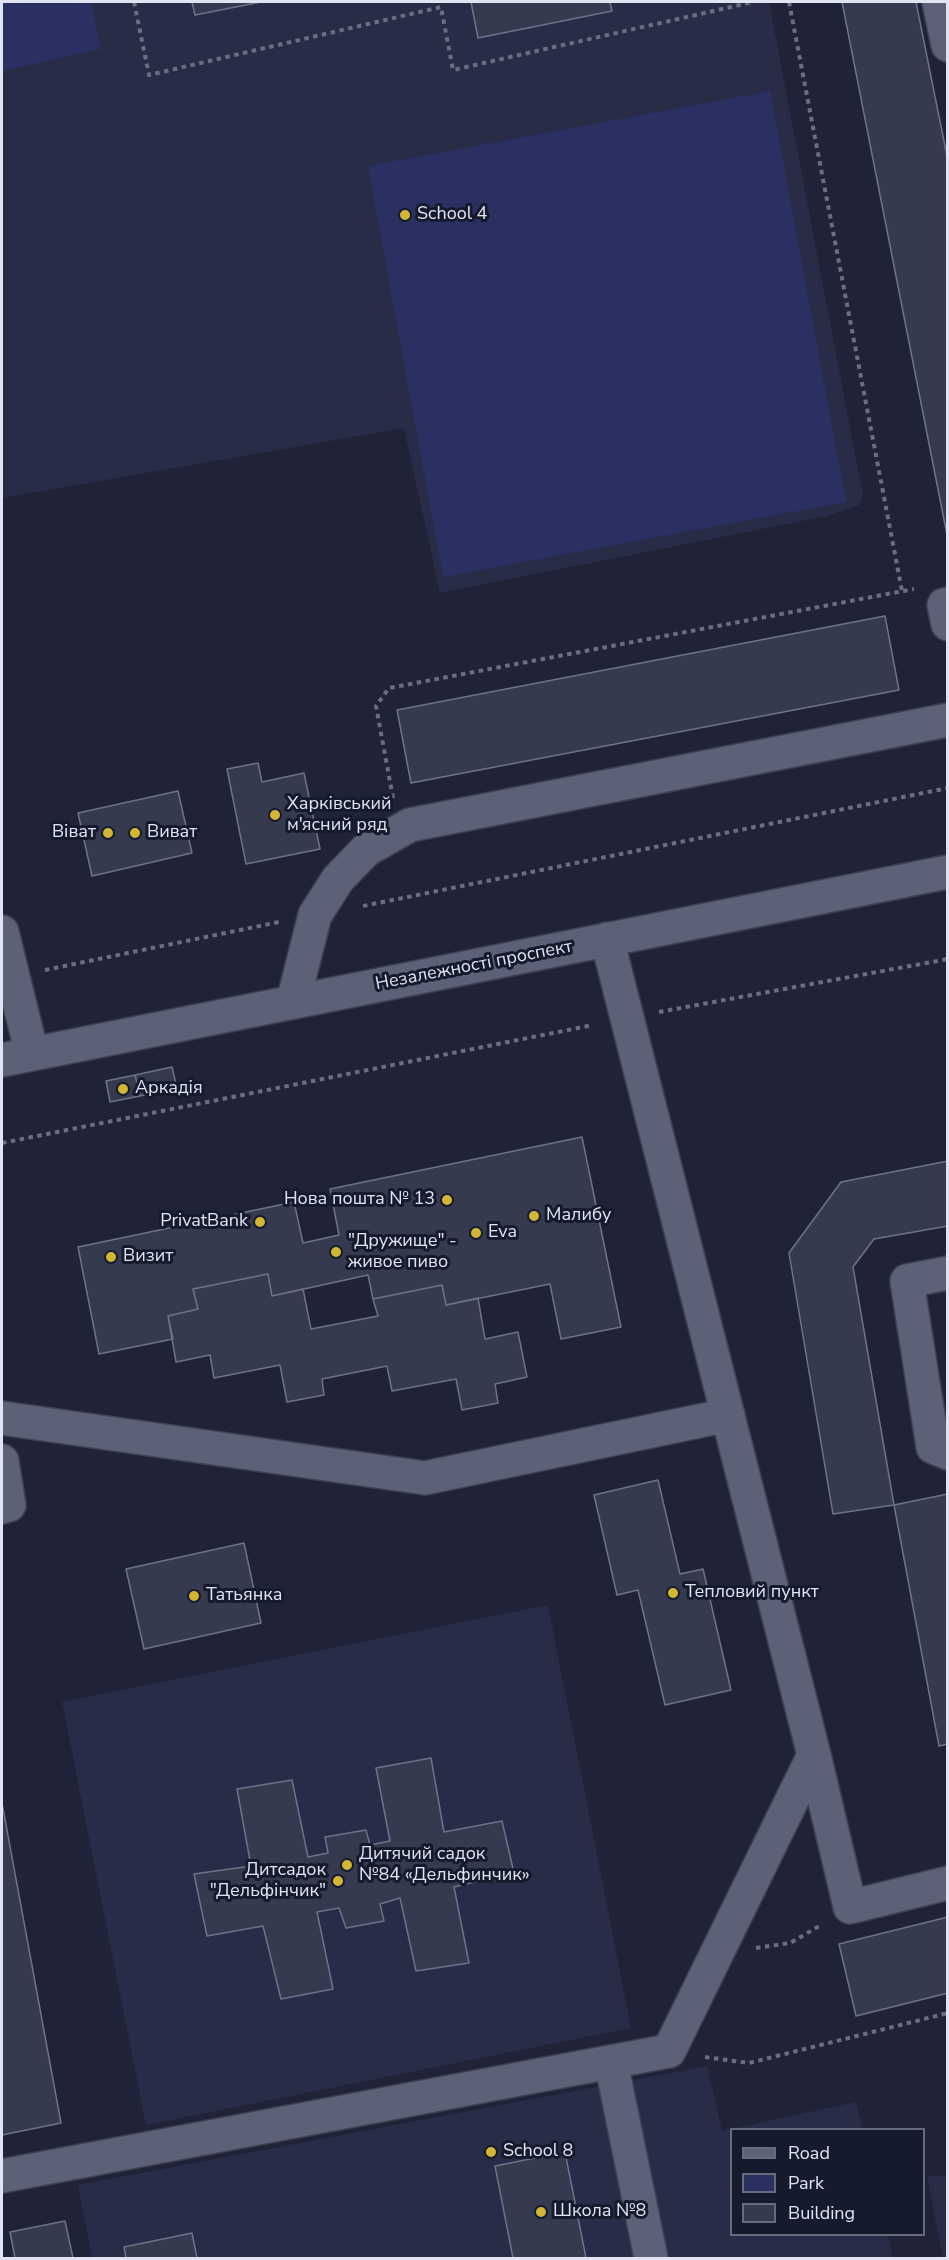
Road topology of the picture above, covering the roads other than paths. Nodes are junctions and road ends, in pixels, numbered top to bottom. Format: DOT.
graph roads {
  1 [pos="939,2"];
  2 [pos="948,45"];
  3 [pos="936,596"];
  4 [pos="948,624"];
  5 [pos="948,720"];
  6 [pos="948,872"];
  7 [pos="2,932"];
  8 [pos="607,939"];
  9 [pos="293,1002"];
  10 [pos="17,1057"];
  11 [pos="948,1273"];
  12 [pos="728,1415"];
  13 [pos="2,1418"];
  14 [pos="948,1453"];
  15 [pos="2,1461"];
  16 [pos="2,1507"];
  17 [pos="814,1755"];
  18 [pos="948,1883"];
  19 [pos="611,2062"];
  20 [pos="2,2176"];
  21 [pos="651,2259"];
  1 -- 2 [label="street"];
  3 -- 4 [label="street"];
  5 -- 9 [label="street"];
  6 -- 8 [label="street, Незалежності проспект"];
  7 -- 10 [label="street"];
  8 -- 9 [label="street, Незалежності проспект"];
  8 -- 12 [label="street"];
  9 -- 10 [label="street, Незалежності проспект"];
  11 -- 14 [label="street"];
  12 -- 13 [label="street"];
  12 -- 17 [label="street"];
  15 -- 16 [label="street"];
  17 -- 18 [label="street"];
  17 -- 19 [label="street"];
  19 -- 20 [label="street"];
  19 -- 21 [label="street"];
}
